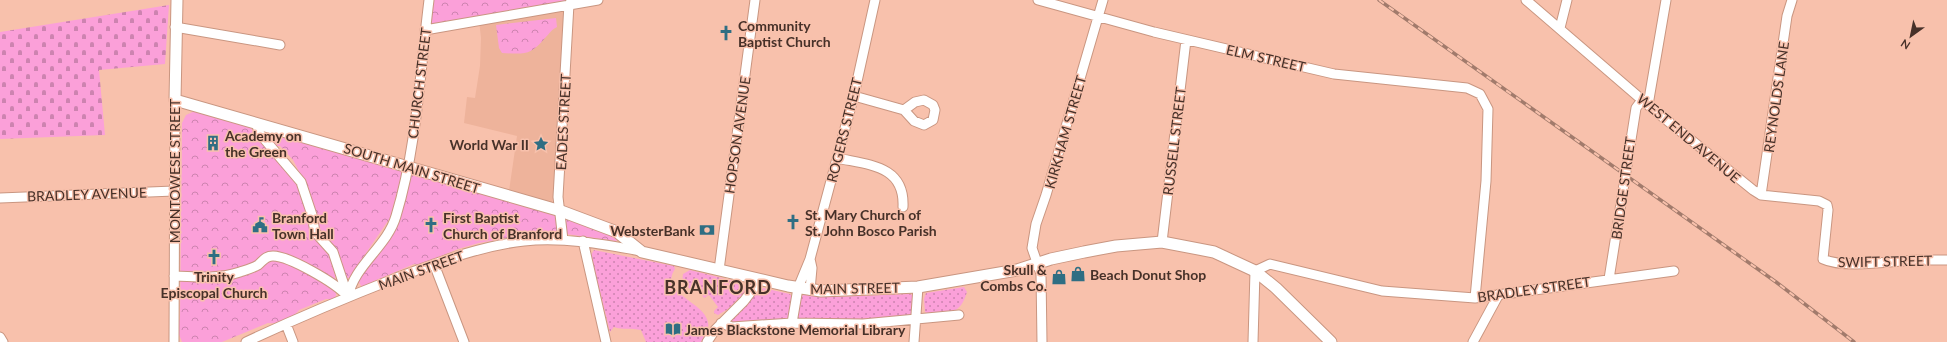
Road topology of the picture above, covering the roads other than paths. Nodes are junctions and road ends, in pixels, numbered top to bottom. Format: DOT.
graph roads {
  1 [pos="177,0"];
  2 [pos="429,0"];
  3 [pos="598,0"];
  4 [pos="755,0"];
  5 [pos="875,0"];
  6 [pos="1038,0"];
  7 [pos="1104,0"];
  8 [pos="1526,0"];
  9 [pos="1567,0"];
  10 [pos="1666,0"];
  11 [pos="1792,0"];
  12 [pos="569,4"];
  13 [pos="1099,15"];
  14 [pos="175,27"];
  15 [pos="1560,28"];
  16 [pos="425,30"];
  17 [pos="1186,40"];
  18 [pos="280,45"];
  19 [pos="854,96"];
  20 [pos="175,100"];
  21 [pos="1645,102"];
  22 [pos="904,110"];
  23 [pos="256,123"];
  24 [pos="837,158"];
  25 [pos="409,166"];
  26 [pos="174,191"];
  27 [pos="1761,195"];
  28 [pos="0,198"];
  29 [pos="903,207"];
  30 [pos="561,211"];
  31 [pos="563,240"];
  32 [pos="583,241"];
  33 [pos="1162,242"];
  34 [pos="642,252"];
  35 [pos="810,259"];
  36 [pos="1823,259"];
  37 [pos="1947,260"];
  38 [pos="434,264"];
  39 [pos="1036,264"];
  40 [pos="719,270"];
  41 [pos="1255,271"];
  42 [pos="1674,271"];
  43 [pos="174,276"];
  44 [pos="1609,279"];
  45 [pos="760,280"];
  46 [pos="918,287"];
  47 [pos="798,288"];
  48 [pos="810,290"];
  49 [pos="1499,294"];
  50 [pos="348,297"];
  51 [pos="1475,298"];
  52 [pos="959,315"];
  53 [pos="916,320"];
  54 [pos="721,323"];
  55 [pos="792,323"];
  56 [pos="286,324"];
  57 [pos="0,337"];
  58 [pos="2,342"];
  59 [pos="174,342"];
  60 [pos="246,342"];
  61 [pos="293,342"];
  62 [pos="464,342"];
  63 [pos="606,342"];
  64 [pos="707,342"];
  65 [pos="914,342"];
  66 [pos="1042,342"];
  67 [pos="1253,342"];
  68 [pos="1331,342"];
  69 [pos="1473,342"];
  1 -- 14 [label="main road, MONTOWESE STREET"];
  2 -- 16 [label="street, CHURCH STREET"];
  3 -- 12 [label="street"];
  4 -- 40 [label="street, HOPSON AVENUE"];
  5 -- 19 [label="street, ROGERS STREET"];
  6 -- 13 [label="street, ELM STREET"];
  7 -- 13 [label="street, KIRKHAM STREET"];
  8 -- 15 [label="street, WEST END AVENUE"];
  9 -- 15 [label="street"];
  10 -- 21 [label="street, BRIDGE STREET"];
  11 -- 27 [label="street, REYNOLDS LANE"];
  12 -- 16 [label="street"];
  12 -- 30 [label="street, EADES STREET"];
  13 -- 17 [label="street, ELM STREET"];
  13 -- 39 [label="street, KIRKHAM STREET"];
  14 -- 18 [label="street"];
  14 -- 20 [label="main road, MONTOWESE STREET"];
  15 -- 21 [label="street, WEST END AVENUE"];
  16 -- 25 [label="street, CHURCH STREET"];
  17 -- 33 [label="street, RUSSELL STREET"];
  17 -- 51 [label="street, ELM STREET"];
  19 -- 22 [label="street"];
  19 -- 24 [label="street, ROGERS STREET"];
  20 -- 23 [label="main road, SOUTH MAIN STREET"];
  20 -- 26 [label="street, MONTOWESE STREET"];
  21 -- 27 [label="street, WEST END AVENUE"];
  21 -- 44 [label="street, BRIDGE STREET, bridge"];
  23 -- 25 [label="main road, SOUTH MAIN STREET"];
  23 -- 50 [label="street"];
  24 -- 29 [label="street"];
  24 -- 35 [label="street, ROGERS STREET"];
  25 -- 30 [label="main road, SOUTH MAIN STREET"];
  25 -- 50 [label="street, CHURCH STREET"];
  26 -- 28 [label="street, BRADLEY AVENUE"];
  26 -- 43 [label="street, MONTOWESE STREET"];
  27 -- 36 [label="street, WEST END AVENUE"];
  30 -- 31 [label="street, EADES STREET"];
  30 -- 34 [label="main road, SOUTH MAIN STREET"];
  31 -- 32 [label="street, MAIN STREET"];
  31 -- 38 [label="street, MAIN STREET"];
  32 -- 34 [label="street, MAIN STREET"];
  32 -- 63 [label="street"];
  33 -- 39 [label="main road, MAIN STREET"];
  33 -- 41 [label="main road, MAIN STREET"];
  34 -- 40 [label="main road, MAIN STREET"];
  35 -- 47 [label="street, ROGERS STREET"];
  35 -- 48 [label="street, ROGERS STREET"];
  36 -- 37 [label="street, SWIFT STREET"];
  38 -- 50 [label="street, MAIN STREET"];
  38 -- 62 [label="street"];
  39 -- 46 [label="main road, MAIN STREET"];
  39 -- 66 [label="street, KIRKHAM STREET"];
  40 -- 45 [label="main road, MAIN STREET"];
  41 -- 51 [label="street, BRADLEY STREET"];
  41 -- 67 [label="street"];
  41 -- 68 [label="main road, MAIN STREET"];
  42 -- 44 [label="street, BRADLEY STREET"];
  43 -- 50 [label="street"];
  43 -- 59 [label="street, MONTOWESE STREET"];
  44 -- 49 [label="street, BRADLEY STREET"];
  45 -- 47 [label="main road, MAIN STREET"];
  45 -- 54 [label="street"];
  46 -- 48 [label="main road, MAIN STREET"];
  46 -- 53 [label="street"];
  47 -- 48 [label="main road, MAIN STREET"];
  47 -- 55 [label="street, ROGERS STREET"];
  49 -- 51 [label="street, BRADLEY STREET"];
  49 -- 69 [label="street"];
  50 -- 56 [label="street, MAIN STREET"];
  52 -- 53 [label="street"];
  53 -- 55 [label="street"];
  53 -- 65 [label="street"];
  54 -- 55 [label="street"];
  54 -- 64 [label="street"];
  56 -- 60 [label="street, MAIN STREET"];
  56 -- 61 [label="street"];
  57 -- 58 [label="street"];
}
